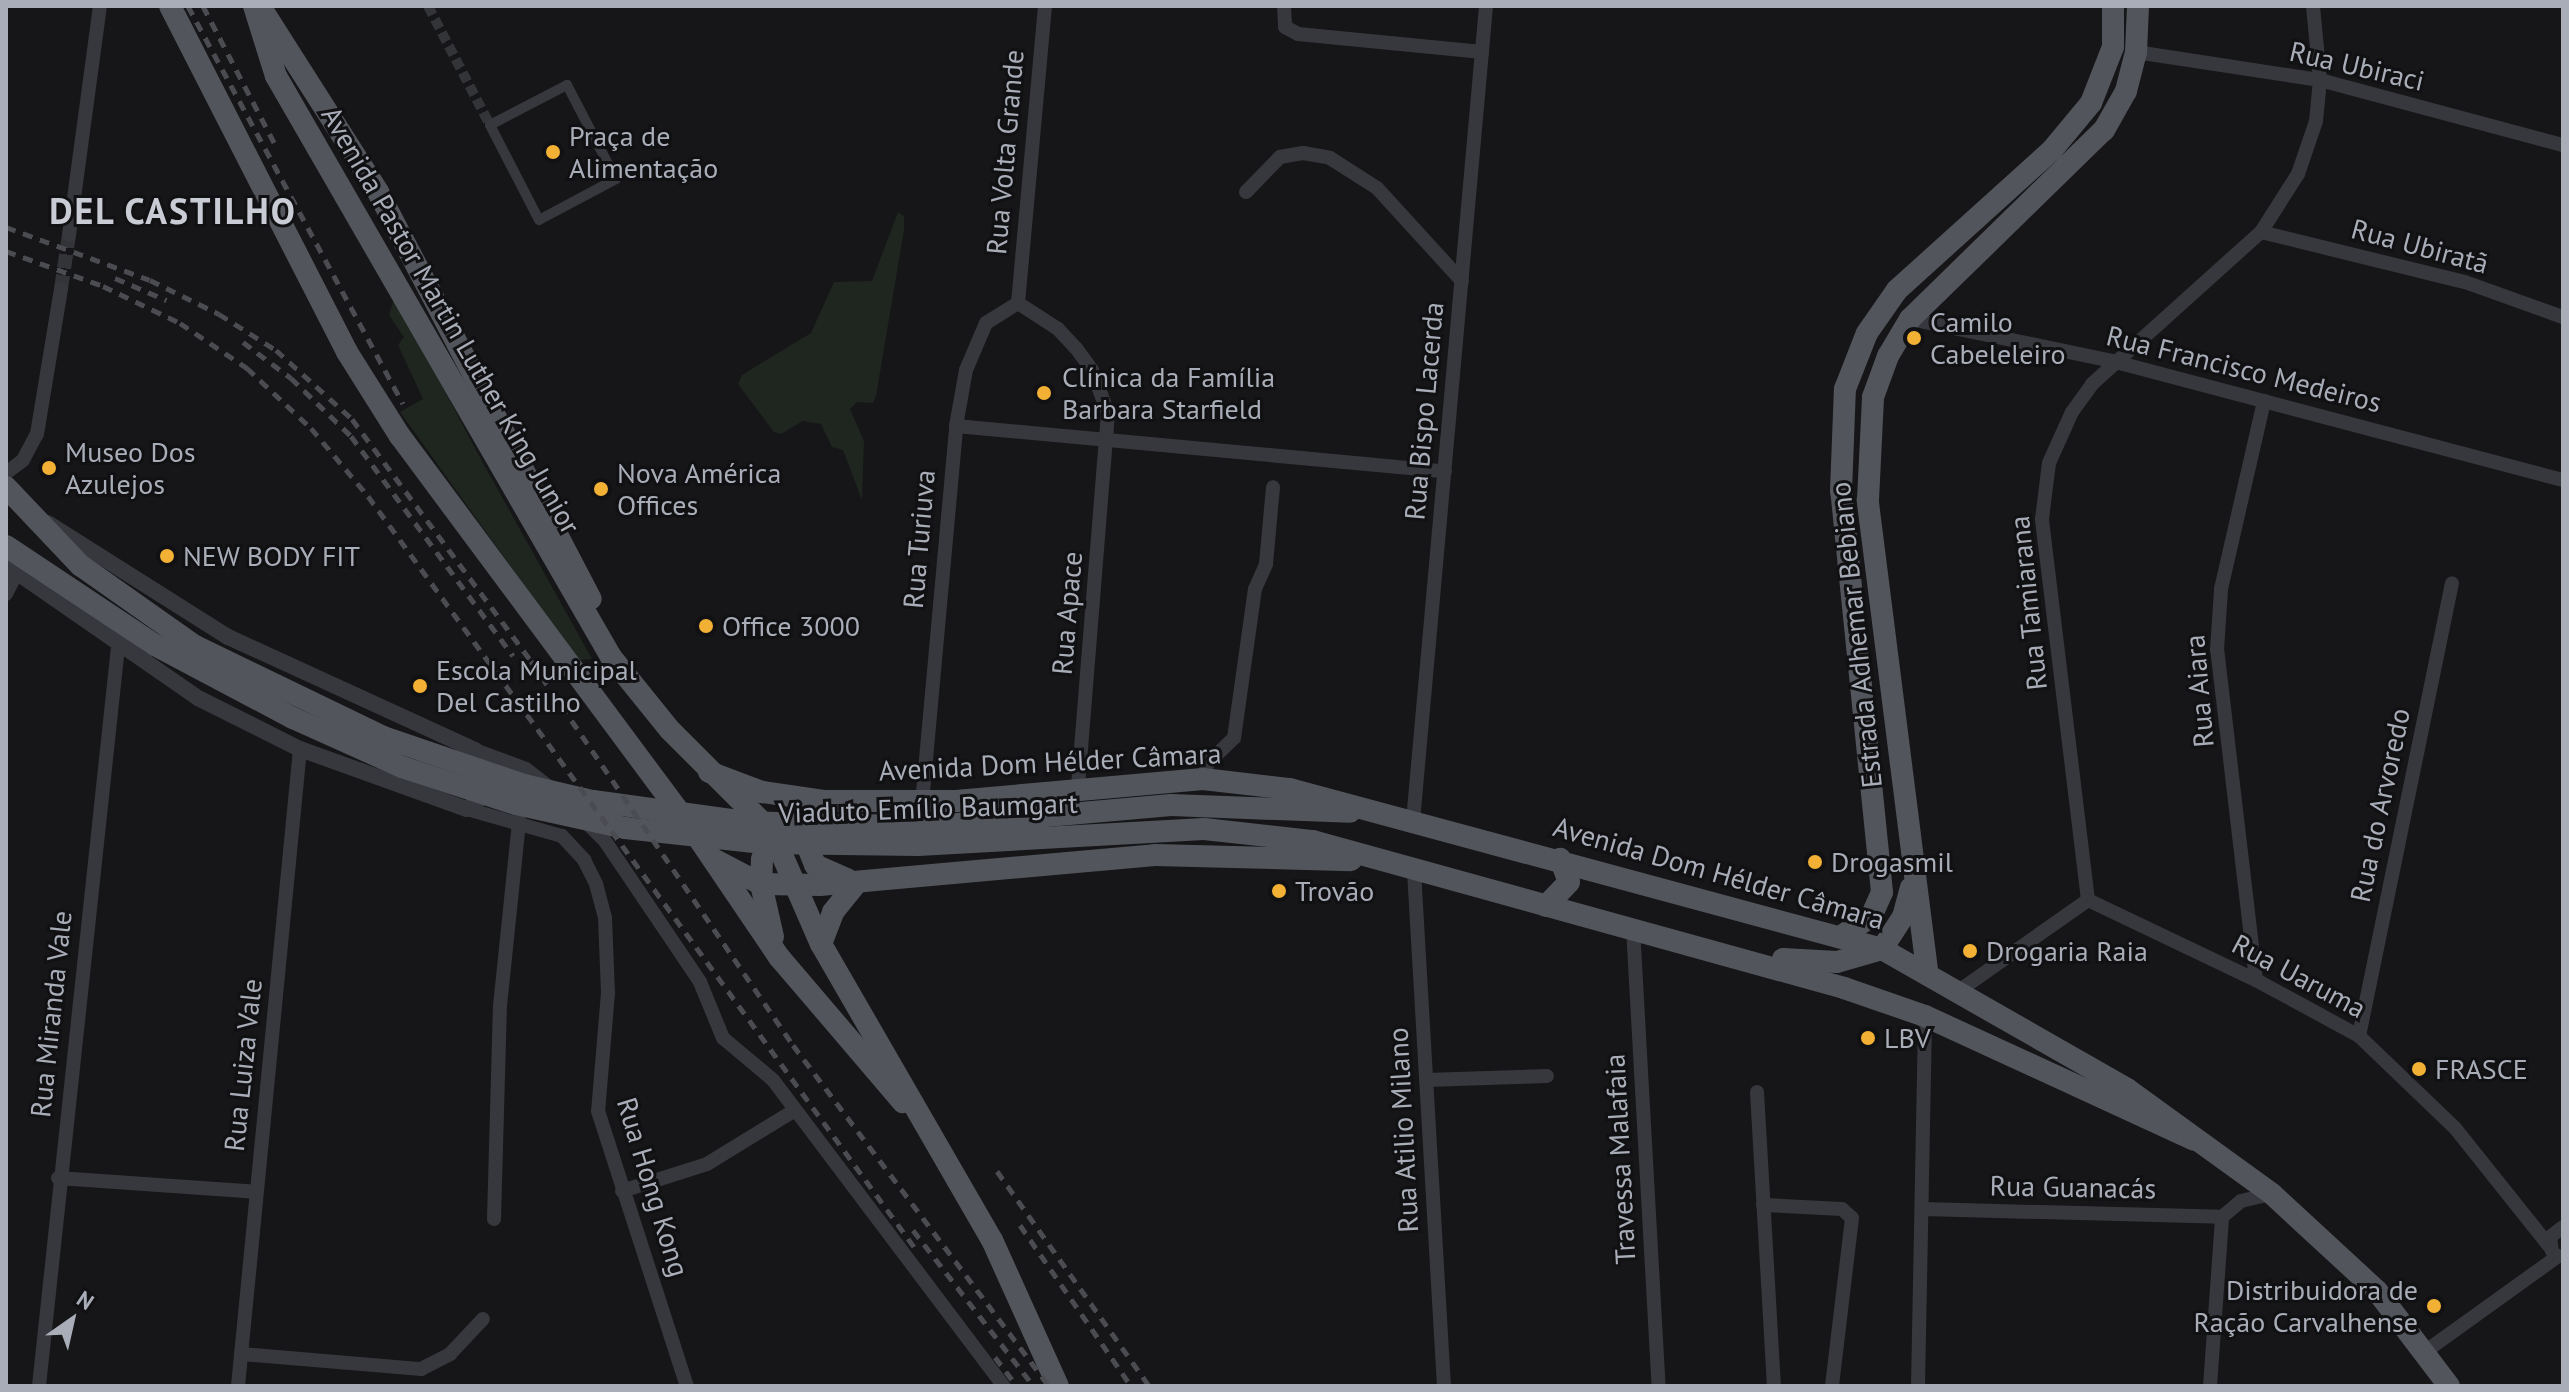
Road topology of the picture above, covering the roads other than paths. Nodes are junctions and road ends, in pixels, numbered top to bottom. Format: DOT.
graph roads {
  1 [pos="100,6"];
  2 [pos="170,6"];
  3 [pos="254,6"];
  4 [pos="260,6"];
  5 [pos="1045,6"];
  6 [pos="1284,6"];
  7 [pos="1486,6"];
  8 [pos="2113,6"];
  9 [pos="2138,6"];
  10 [pos="2313,6"];
  11 [pos="1482,52"];
  12 [pos="2136,52"];
  13 [pos="2320,80"];
  14 [pos="567,85"];
  15 [pos="2563,145"];
  16 [pos="1246,192"];
  17 [pos="2261,232"];
  18 [pos="69,235"];
  19 [pos="1462,281"];
  20 [pos="61,289"];
  21 [pos="1018,303"];
  22 [pos="2563,317"];
  23 [pos="1910,319"];
  24 [pos="2112,361"];
  25 [pos="2264,401"];
  26 [pos="956,426"];
  27 [pos="1108,442"];
  28 [pos="1445,471"];
  29 [pos="6,473"];
  30 [pos="2563,480"];
  31 [pos="6,487"];
  32 [pos="1273,487"];
  33 [pos="26,510"];
  34 [pos="6,546"];
  35 [pos="11,570"];
  36 [pos="2452,583"];
  37 [pos="6,594"];
  38 [pos="118,647"];
  39 [pos="191,655"];
  40 [pos="611,657"];
  41 [pos="300,749"];
  42 [pos="475,750"];
  43 [pos="709,772"];
  44 [pos="1203,779"];
  45 [pos="551,788"];
  46 [pos="1078,788"];
  47 [pos="825,801"];
  48 [pos="922,803"];
  49 [pos="1171,805"];
  50 [pos="467,809"];
  51 [pos="1371,813"];
  52 [pos="519,821"];
  53 [pos="1413,821"];
  54 [pos="549,828"];
  55 [pos="1175,829"];
  56 [pos="772,832"];
  57 [pos="695,833"];
  58 [pos="710,856"];
  59 [pos="1560,859"];
  60 [pos="1381,861"];
  61 [pos="1414,871"];
  62 [pos="1913,879"];
  63 [pos="857,882"];
  64 [pos="761,884"];
  65 [pos="796,885"];
  66 [pos="2088,900"];
  67 [pos="1546,906"];
  68 [pos="1633,928"];
  69 [pos="1843,935"];
  70 [pos="1684,941"];
  71 [pos="821,944"];
  72 [pos="1882,949"];
  73 [pos="779,957"];
  74 [pos="1927,970"];
  75 [pos="2256,980"];
  76 [pos="1960,990"];
  77 [pos="1925,1016"];
  78 [pos="2359,1036"];
  79 [pos="1547,1076"];
  80 [pos="1426,1080"];
  81 [pos="1757,1092"];
  82 [pos="795,1110"];
  83 [pos="926,1125"];
  84 [pos="2194,1140"];
  85 [pos="2244,1173"];
  86 [pos="58,1178"];
  87 [pos="622,1191"];
  88 [pos="256,1192"];
  89 [pos="2272,1194"];
  90 [pos="2241,1201"];
  91 [pos="1763,1205"];
  92 [pos="1923,1209"];
  93 [pos="2222,1217"];
  94 [pos="494,1219"];
  95 [pos="2563,1227"];
  96 [pos="2559,1255"];
  97 [pos="483,1319"];
  98 [pos="2426,1351"];
  99 [pos="241,1354"];
  100 [pos="39,1386"];
  101 [pos="238,1386"];
  102 [pos="687,1386"];
  103 [pos="1004,1386"];
  104 [pos="1058,1386"];
  105 [pos="1444,1386"];
  106 [pos="1659,1386"];
  107 [pos="1774,1386"];
  108 [pos="1832,1386"];
  109 [pos="1918,1386"];
  110 [pos="2210,1386"];
  111 [pos="2449,1386"];
  1 -- 18 [label="street"];
  2 -- 57 [label="main road, Avenida Pastor Martin Luther King Junior"];
  3 -- 40 [label="main road, Avenida Pastor Martin Luther King Junior"];
  4 -- 40 [label="main road, Avenida Pastor Martin Luther King Junior"];
  5 -- 21 [label="street, Rua Volta Grande"];
  6 -- 11 [label="street"];
  7 -- 11 [label="street, Rua Bispo Lacerda"];
  8 -- 69 [label="main road, Estrada Adhemar Bebiano"];
  9 -- 12 [label="main road, Estrada Adhemar Bebiano"];
  10 -- 13 [label="street, Rua Tamiarana"];
  11 -- 19 [label="street, Rua Bispo Lacerda"];
  12 -- 13 [label="street, Rua Ubiraci"];
  12 -- 23 [label="main road, Estrada Adhemar Bebiano"];
  13 -- 15 [label="street, Rua Ubiraci"];
  13 -- 17 [label="street, Rua Tamiarana"];
  14 -- 14 [label="street"];
  16 -- 19 [label="street"];
  17 -- 22 [label="street, Rua Ubiratã"];
  17 -- 24 [label="street, Rua Tamiarana"];
  19 -- 28 [label="street, Rua Bispo Lacerda"];
  20 -- 29 [label="street"];
  21 -- 26 [label="street, Rua Turiuva"];
  21 -- 27 [label="street, Rua Apace"];
  23 -- 24 [label="street, Rua Francisco Medeiros"];
  23 -- 62 [label="main road, Estrada Adhemar Bebiano"];
  24 -- 25 [label="street, Rua Francisco Medeiros"];
  24 -- 66 [label="street, Rua Tamiarana"];
  25 -- 30 [label="street, Rua Francisco Medeiros"];
  25 -- 75 [label="street, Rua Aiara"];
  26 -- 27 [label="street"];
  26 -- 48 [label="street, Rua Turiuva"];
  27 -- 28 [label="street"];
  27 -- 46 [label="street, Rua Apace"];
  28 -- 53 [label="street, Rua Bispo Lacerda"];
  31 -- 33 [label="main road"];
  32 -- 44 [label="street"];
  33 -- 39 [label="main road"];
  33 -- 42 [label="street"];
  34 -- 39 [label="main road"];
  35 -- 37 [label="street"];
  35 -- 38 [label="street"];
  36 -- 78 [label="street, Rua do Arvoredo"];
  38 -- 41 [label="street"];
  38 -- 86 [label="street, Rua Miranda Vale"];
  39 -- 49 [label="main road, Viaduto Emílio Baumgart"];
  39 -- 55 [label="main road, Viaduto Emílio Baumgart"];
  40 -- 43 [label="main road, Avenida Pastor Martin Luther King Junior"];
  41 -- 50 [label="street"];
  41 -- 88 [label="street, Rua Luiza Vale"];
  42 -- 45 [label="street"];
  42 -- 50 [label="street"];
  43 -- 47 [label="main road, Avenida Dom Hélder Câmara"];
  43 -- 56 [label="main road, Avenida Pastor Martin Luther King Junior"];
  43 -- 57 [label="main road"];
  44 -- 46 [label="main road, Avenida Dom Hélder Câmara"];
  44 -- 51 [label="main road, Avenida Dom Hélder Câmara"];
  45 -- 54 [label="street"];
  45 -- 82 [label="street"];
  46 -- 48 [label="main road, Avenida Dom Hélder Câmara"];
  47 -- 48 [label="main road, Avenida Dom Hélder Câmara"];
  47 -- 56 [label="main road, Avenida Dom Hélder Câmara"];
  47 -- 63 [label="main road"];
  49 -- 51 [label="main road, Avenida Dom Hélder Câmara"];
  50 -- 52 [label="street"];
  51 -- 53 [label="main road, Avenida Dom Hélder Câmara"];
  52 -- 54 [label="street"];
  52 -- 94 [label="street"];
  53 -- 59 [label="main road, Avenida Dom Hélder Câmara"];
  54 -- 87 [label="street, Rua Hong Kong"];
  55 -- 60 [label="main road, Avenida Dom Hélder Câmara"];
  56 -- 64 [label="main road"];
  56 -- 65 [label="main road, Avenida Pastor Martin Luther King Junior"];
  57 -- 58 [label="main road, Avenida Pastor Martin Luther King Junior"];
  58 -- 64 [label="main road, Avenida Dom Hélder Câmara"];
  58 -- 73 [label="main road, Avenida Pastor Martin Luther King Junior"];
  59 -- 67 [label="main road"];
  59 -- 69 [label="main road, Avenida Dom Hélder Câmara"];
  60 -- 61 [label="main road, Avenida Dom Hélder Câmara"];
  60 -- 63 [label="main road, Avenida Dom Hélder Câmara"];
  61 -- 67 [label="main road, Avenida Dom Hélder Câmara"];
  61 -- 80 [label="street, Rua Atilio Milano"];
  62 -- 72 [label="main road"];
  62 -- 74 [label="main road, Estrada Adhemar Bebiano"];
  63 -- 65 [label="main road, Avenida Dom Hélder Câmara"];
  63 -- 71 [label="main road"];
  64 -- 65 [label="main road, Avenida Dom Hélder Câmara"];
  64 -- 73 [label="main road"];
  65 -- 71 [label="main road, Avenida Pastor Martin Luther King Junior"];
  66 -- 75 [label="street, Rua Uaruma"];
  66 -- 76 [label="street"];
  67 -- 68 [label="main road, Avenida Dom Hélder Câmara"];
  68 -- 70 [label="main road, Avenida Dom Hélder Câmara"];
  68 -- 106 [label="street, Travessa Malafaia"];
  69 -- 72 [label="main road, Avenida Dom Hélder Câmara"];
  70 -- 72 [label="main road"];
  70 -- 77 [label="main road, Avenida Dom Hélder Câmara"];
  71 -- 83 [label="main road, Avenida Pastor Martin Luther King Junior"];
  72 -- 74 [label="main road, Avenida Dom Hélder Câmara"];
  73 -- 83 [label="main road, Avenida Pastor Martin Luther King Junior"];
  74 -- 76 [label="main road, Avenida Dom Hélder Câmara"];
  75 -- 78 [label="street, Rua Uaruma"];
  76 -- 84 [label="main road, Avenida Dom Hélder Câmara"];
  77 -- 84 [label="main road, Avenida Dom Hélder Câmara"];
  77 -- 92 [label="street"];
  78 -- 96 [label="street, Rua Uaruma"];
  79 -- 80 [label="street"];
  80 -- 105 [label="street, Rua Atilio Milano"];
  81 -- 91 [label="street"];
  82 -- 87 [label="street"];
  82 -- 103 [label="street"];
  83 -- 104 [label="main road, Avenida Pastor Martin Luther King Junior"];
  84 -- 85 [label="main road, Avenida Dom Hélder Câmara"];
  85 -- 89 [label="main road, Avenida Dom Hélder Câmara"];
  85 -- 90 [label="street"];
  86 -- 88 [label="street"];
  86 -- 100 [label="street, Rua Miranda Vale"];
  87 -- 102 [label="street, Rua Hong Kong"];
  88 -- 99 [label="street, Rua Luiza Vale"];
  89 -- 90 [label="street"];
  89 -- 98 [label="main road, Avenida Dom Hélder Câmara"];
  90 -- 93 [label="street"];
  91 -- 107 [label="street"];
  91 -- 108 [label="street"];
  92 -- 93 [label="street, Rua Guanacás"];
  92 -- 109 [label="street"];
  93 -- 110 [label="street"];
  95 -- 96 [label="street"];
  96 -- 98 [label="street"];
  97 -- 99 [label="street"];
  98 -- 111 [label="main road, Avenida Dom Hélder Câmara"];
  99 -- 101 [label="street, Rua Luiza Vale"];
}
